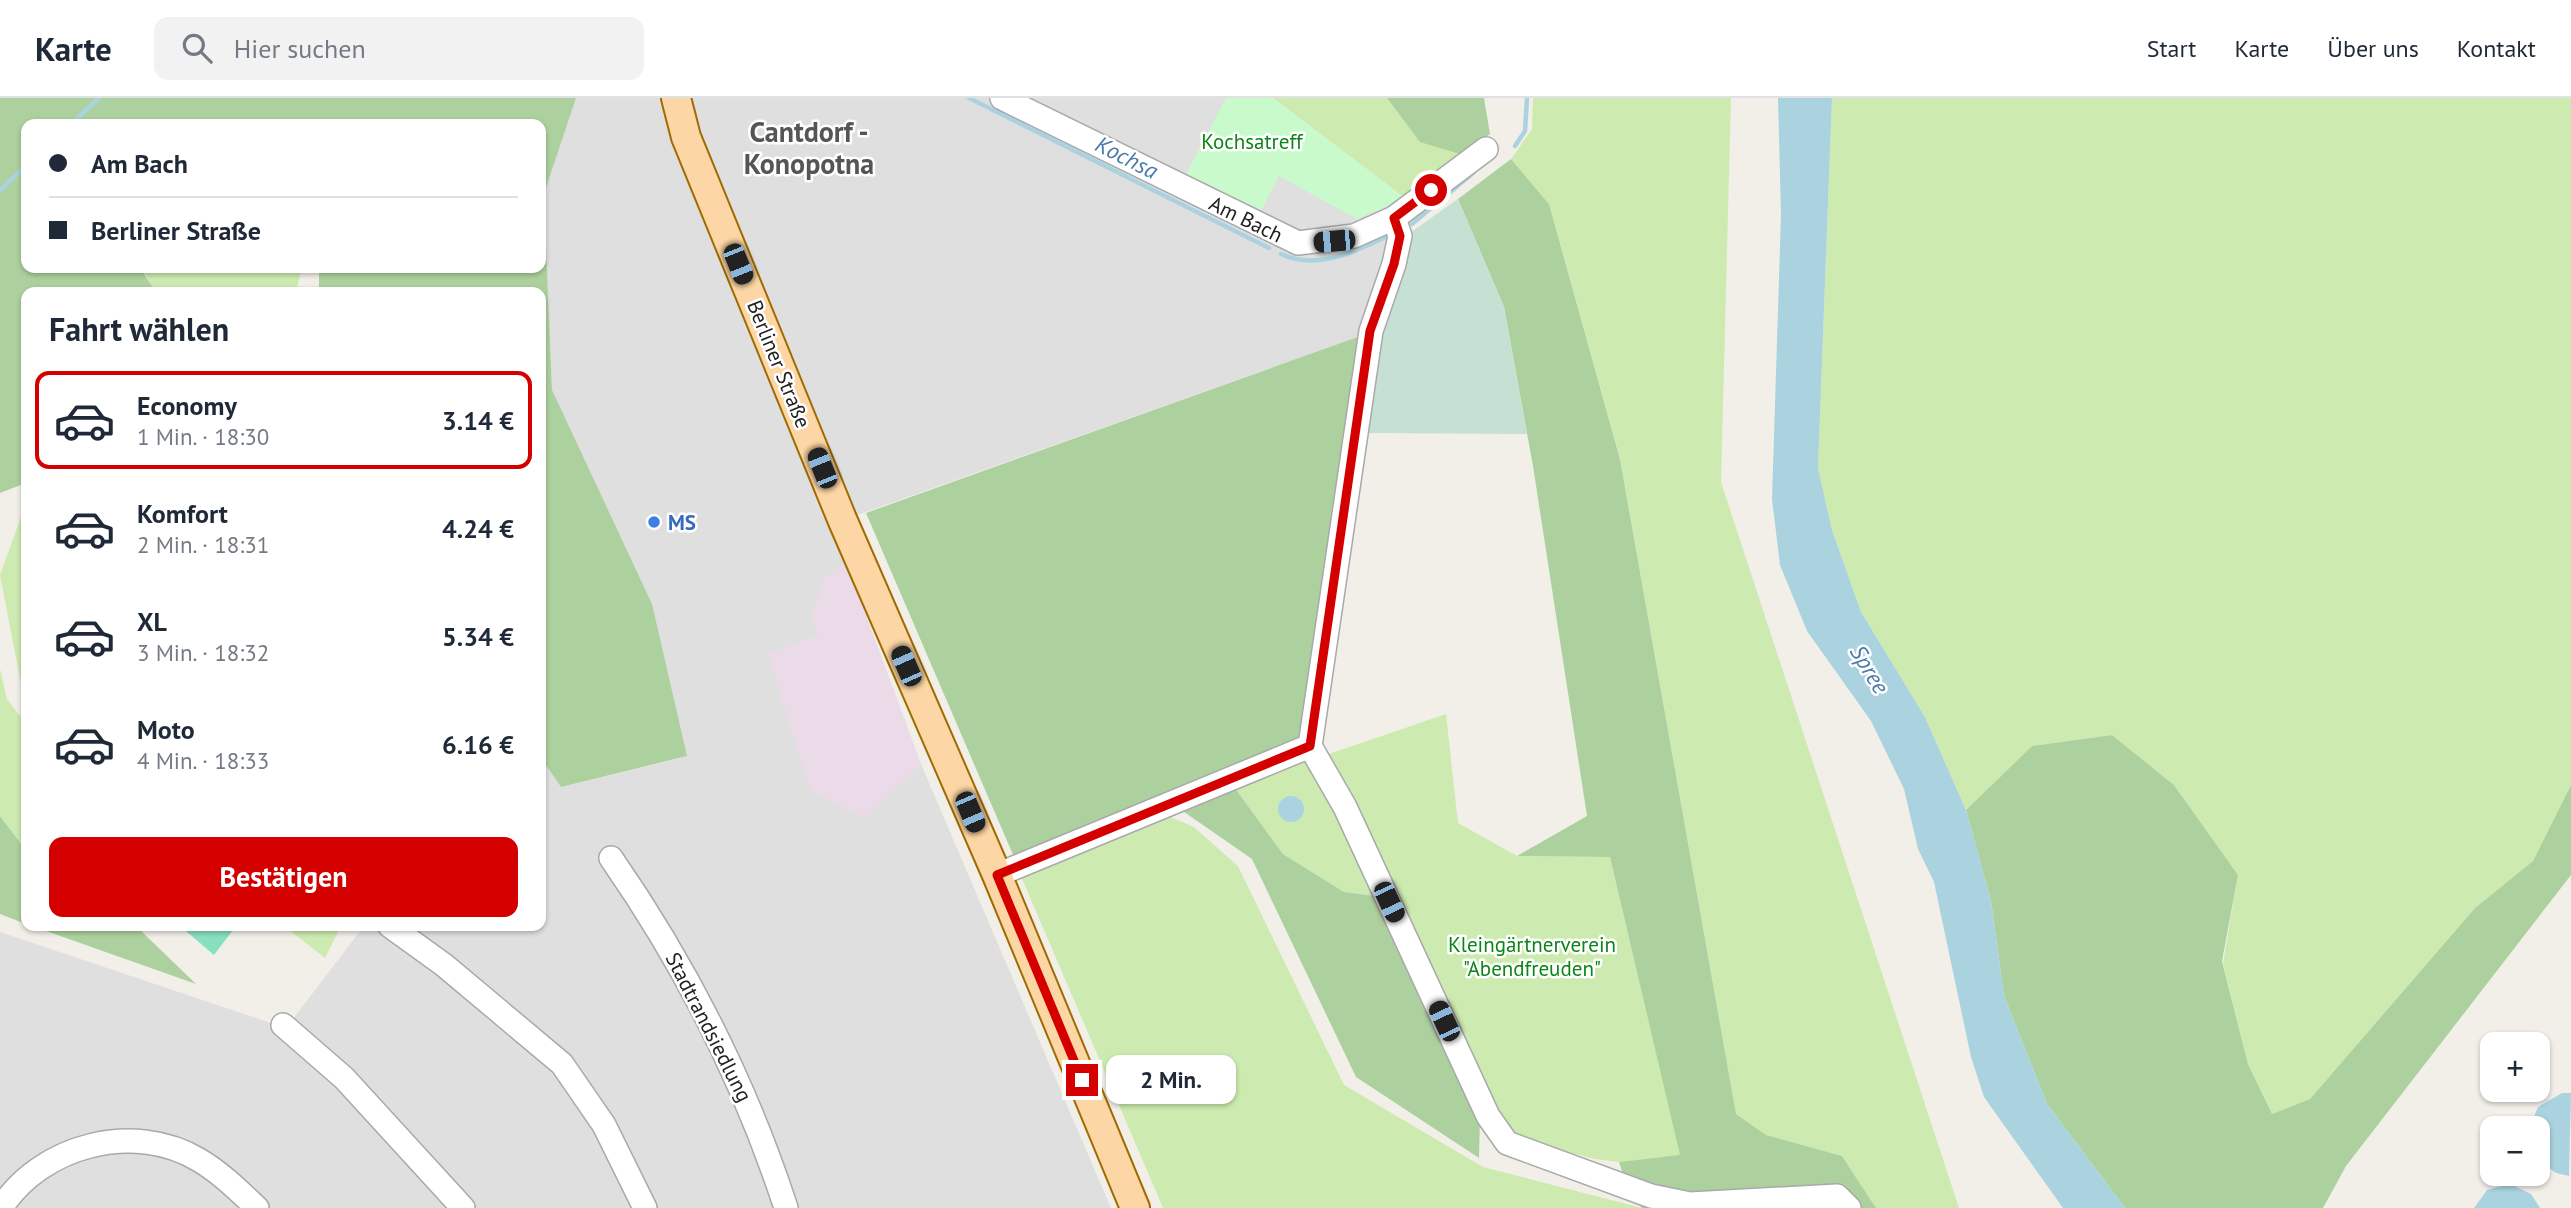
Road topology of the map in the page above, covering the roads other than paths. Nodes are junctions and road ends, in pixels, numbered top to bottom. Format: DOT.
graph roads {
  1 [pos="676,98"];
  2 [pos="1002,98"];
  3 [pos="1486,149"];
  4 [pos="1394,218"];
  5 [pos="1310,746"];
  6 [pos="611,858"];
  7 [pos="997,875"];
  8 [pos="397,931"];
  9 [pos="283,1025"];
  10 [pos="1,1208"];
  11 [pos="257,1208"];
  12 [pos="463,1208"];
  13 [pos="645,1208"];
  14 [pos="786,1208"];
  15 [pos="1135,1208"];
  16 [pos="1849,1208"];
  1 -- 7 [label="main road, Berliner Straße"];
  2 -- 4 [label="street, Am Bach"];
  3 -- 4 [label="street, Am Bach"];
  4 -- 5 [label="street"];
  5 -- 7 [label="street"];
  5 -- 16 [label="street"];
  6 -- 14 [label="street, Stadtrandsiedlung"];
  7 -- 15 [label="main road, Berliner Straße"];
  8 -- 13 [label="street"];
  9 -- 12 [label="street"];
  10 -- 11 [label="street"];
}
